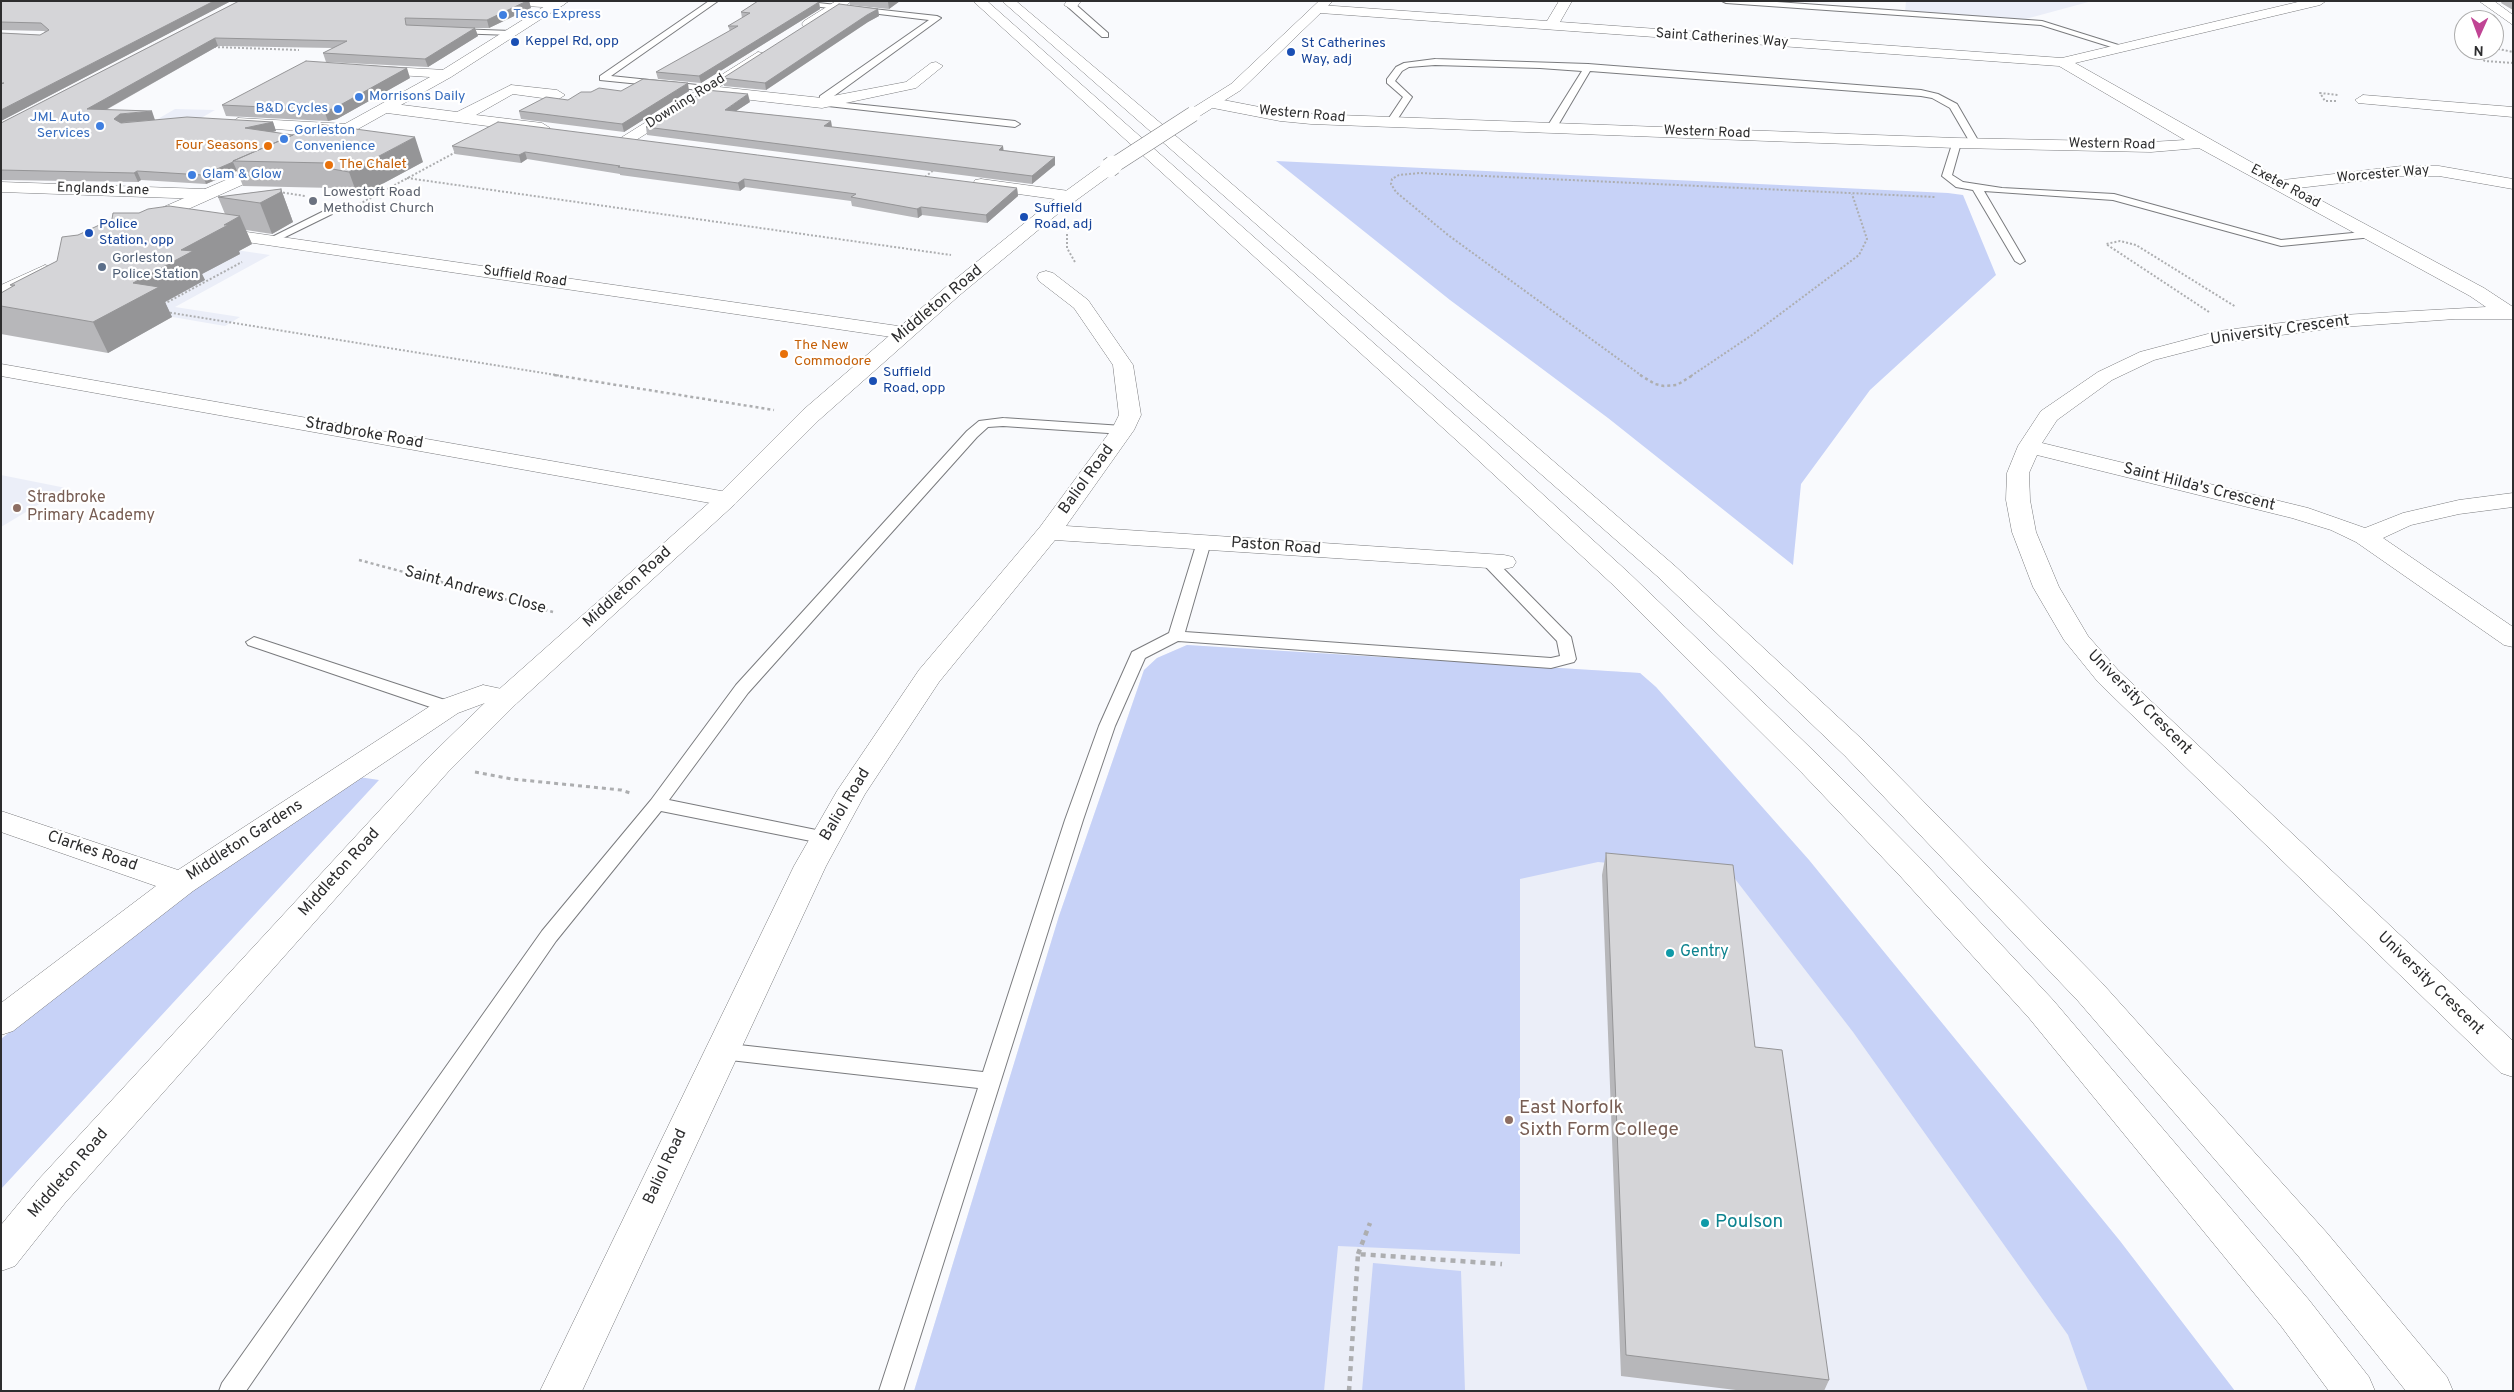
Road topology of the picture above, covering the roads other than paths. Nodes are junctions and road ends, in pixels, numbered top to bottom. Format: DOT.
graph roads {
  1 [pos="510,1"];
  2 [pos="714,1"];
  3 [pos="775,1"];
  4 [pos="979,1"];
  5 [pos="1008,1"];
  6 [pos="1566,1"];
  7 [pos="1726,1"];
  8 [pos="2320,1"];
  9 [pos="2485,1"];
  10 [pos="561,3"];
  11 [pos="1073,3"];
  12 [pos="841,4"];
  13 [pos="1324,5"];
  14 [pos="2511,18"];
  15 [pos="1554,22"];
  16 [pos="442,30"];
  17 [pos="511,33"];
  18 [pos="796,33"];
  19 [pos="1105,35"];
  20 [pos="772,48"];
  21 [pos="2124,48"];
  22 [pos="2062,62"];
  23 [pos="936,66"];
  24 [pos="1588,67"];
  25 [pos="353,69"];
  26 [pos="446,74"];
  27 [pos="706,89"];
  28 [pos="557,95"];
  29 [pos="2363,100"];
  30 [pos="822,102"];
  31 [pos="1213,104"];
  32 [pos="387,108"];
  33 [pos="2513,112"];
  34 [pos="460,116"];
  35 [pos="1392,121"];
  36 [pos="225,123"];
  37 [pos="1015,124"];
  38 [pos="1552,127"];
  39 [pos="349,129"];
  40 [pos="558,130"];
  41 [pos="607,136"];
  42 [pos="627,139"];
  43 [pos="656,142"];
  44 [pos="1974,142"];
  45 [pos="1956,143"];
  46 [pos="2202,143"];
  47 [pos="306,150"];
  48 [pos="289,157"];
  49 [pos="925,177"];
  50 [pos="2513,184"];
  51 [pos="2283,185"];
  52 [pos="1,187"];
  53 [pos="1977,188"];
  54 [pos="204,194"];
  55 [pos="1069,196"];
  56 [pos="328,212"];
  57 [pos="145,222"];
  58 [pos="174,226"];
  59 [pos="194,229"];
  60 [pos="128,230"];
  61 [pos="2373,234"];
  62 [pos="276,241"];
  63 [pos="2020,261"];
  64 [pos="61,263"];
  65 [pos="1046,277"];
  66 [pos="1,292"];
  67 [pos="2510,312"];
  68 [pos="905,333"];
  69 [pos="1,370"];
  70 [pos="1123,430"];
  71 [pos="2029,446"];
  72 [pos="727,498"];
  73 [pos="2513,500"];
  74 [pos="1049,532"];
  75 [pos="2365,537"];
  76 [pos="1204,542"];
  77 [pos="1496,562"];
  78 [pos="1176,636"];
  79 [pos="2513,639"];
  80 [pos="254,642"];
  81 [pos="506,698"];
  82 [pos="448,707"];
  83 [pos="657,804"];
  84 [pos="1,821"];
  85 [pos="826,838"];
  86 [pos="182,883"];
  87 [pos="1,1022"];
  88 [pos="721,1051"];
  89 [pos="2513,1063"];
  90 [pos="991,1081"];
  91 [pos="1,1254"];
  92 [pos="231,1391"];
  93 [pos="560,1391"];
  94 [pos="891,1391"];
  95 [pos="2354,1391"];
  96 [pos="2432,1391"];
  1 -- 10 [label="main road"];
  2 -- 27 [label="lane"];
  3 -- 12 [label="lane"];
  4 -- 95 [label="main road"];
  5 -- 96 [label="main road"];
  6 -- 15 [label="main road"];
  7 -- 21 [label="lane"];
  8 -- 21 [label="main road, Saint Catherines Way"];
  9 -- 14 [label="main road"];
  10 -- 17 [label="main road"];
  11 -- 19 [label="lane"];
  12 -- 18 [label="main road"];
  12 -- 30 [label="lane"];
  13 -- 15 [label="main road, Saint Catherines Way"];
  13 -- 31 [label="main road, Middleton Road"];
  15 -- 22 [label="main road, Saint Catherines Way"];
  16 -- 17 [label="lane"];
  17 -- 26 [label="main road"];
  20 -- 27 [label="main road, Downing Road"];
  21 -- 22 [label="main road, Saint Catherines Way"];
  22 -- 46 [label="main road, Exeter Road"];
  23 -- 30 [label="main road"];
  24 -- 35 [label="lane"];
  24 -- 38 [label="lane"];
  24 -- 44 [label="lane"];
  25 -- 26 [label="main road"];
  26 -- 32 [label="main road"];
  27 -- 30 [label="main road"];
  27 -- 42 [label="main road, Downing Road"];
  28 -- 34 [label="main road"];
  29 -- 33 [label="main road"];
  30 -- 37 [label="lane"];
  31 -- 35 [label="main road, Western Road"];
  31 -- 55 [label="main road, Middleton Road, bridge"];
  32 -- 34 [label="main road"];
  32 -- 39 [label="main road"];
  34 -- 40 [label="main road"];
  35 -- 38 [label="main road, Western Road"];
  36 -- 39 [label="main road"];
  38 -- 45 [label="main road, Western Road"];
  39 -- 47 [label="main road"];
  41 -- 42 [label="main road"];
  42 -- 43 [label="main road"];
  44 -- 45 [label="main road, Western Road"];
  44 -- 46 [label="main road, Western Road"];
  45 -- 53 [label="lane"];
  46 -- 51 [label="main road, Exeter Road"];
  48 -- 54 [label="main road"];
  49 -- 55 [label="main road"];
  50 -- 51 [label="main road, Worcester Way"];
  51 -- 61 [label="main road, Exeter Road"];
  52 -- 54 [label="main road, Englands Lane"];
  53 -- 61 [label="lane"];
  53 -- 63 [label="lane"];
  54 -- 57 [label="main road"];
  55 -- 68 [label="main road, Middleton Road"];
  56 -- 62 [label="lane"];
  57 -- 58 [label="main road"];
  57 -- 60 [label="main road"];
  59 -- 62 [label="main road, Suffield Road"];
  61 -- 67 [label="main road, Exeter Road"];
  62 -- 68 [label="main road, Suffield Road"];
  64 -- 66 [label="main road"];
  65 -- 70 [label="main road, Baliol Road"];
  67 -- 71 [label="main road, University Crescent"];
  68 -- 72 [label="main road, Middleton Road"];
  69 -- 72 [label="main road, Stradbroke Road"];
  70 -- 74 [label="main road, Baliol Road"];
  70 -- 83 [label="lane"];
  71 -- 75 [label="main road, Saint Hilda's Crescent"];
  71 -- 89 [label="main road, University Crescent"];
  72 -- 81 [label="main road, Middleton Road"];
  73 -- 75 [label="main road"];
  74 -- 76 [label="main road, Paston Road"];
  74 -- 85 [label="main road, Baliol Road"];
  75 -- 79 [label="main road, Saint Hilda's Crescent"];
  76 -- 77 [label="main road, Paston Road"];
  76 -- 78 [label="lane"];
  77 -- 78 [label="lane"];
  78 -- 90 [label="lane"];
  80 -- 82 [label="lane"];
  81 -- 82 [label="main road, Middleton Gardens"];
  81 -- 91 [label="main road, Middleton Road"];
  82 -- 86 [label="main road, Middleton Gardens"];
  83 -- 85 [label="lane"];
  83 -- 92 [label="lane"];
  84 -- 86 [label="main road, Clarkes Road"];
  85 -- 88 [label="main road, Baliol Road"];
  86 -- 87 [label="main road, Middleton Gardens"];
  88 -- 90 [label="lane"];
  88 -- 93 [label="main road, Baliol Road"];
  90 -- 94 [label="lane"];
}
